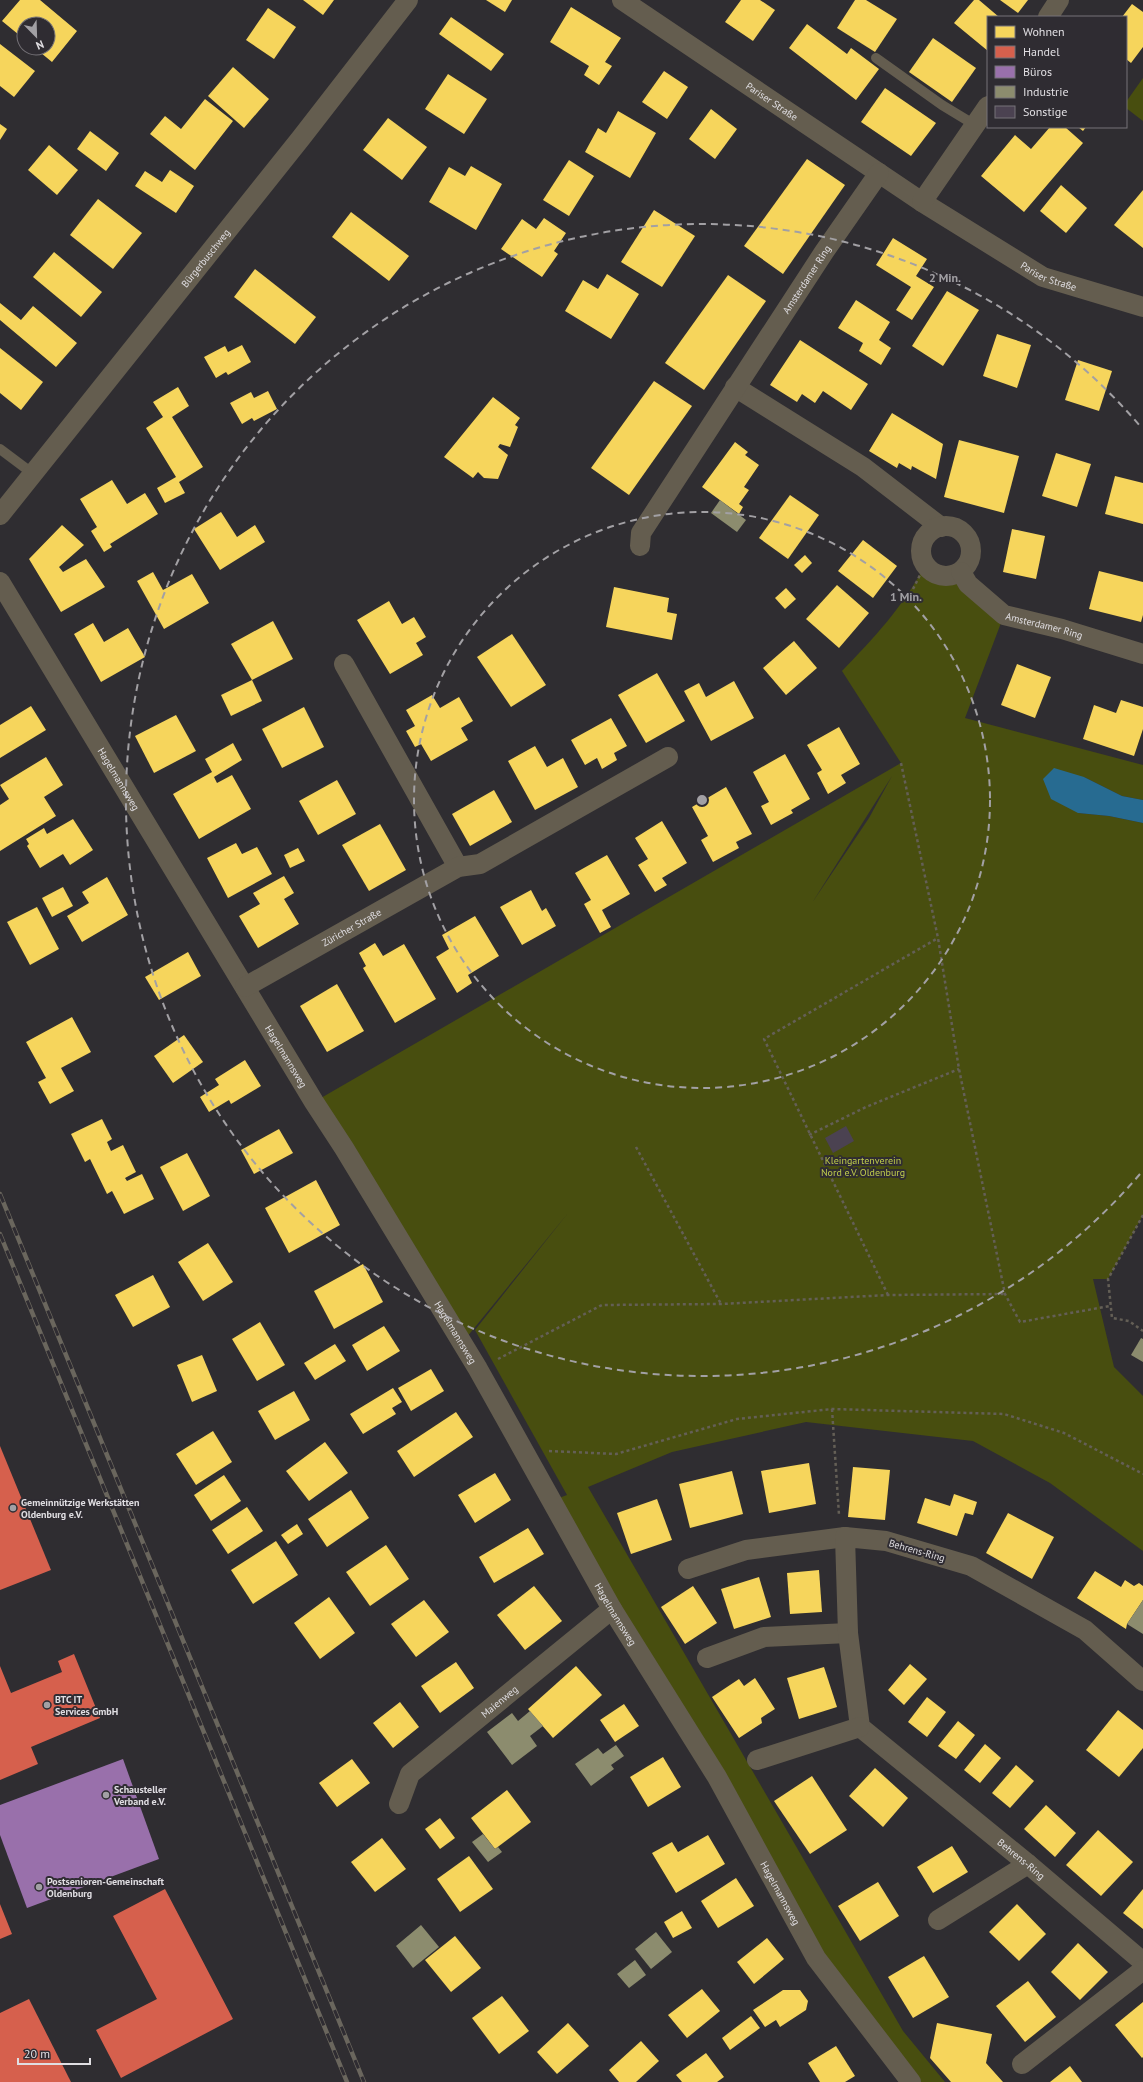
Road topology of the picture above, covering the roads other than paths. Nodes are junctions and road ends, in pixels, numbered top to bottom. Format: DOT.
graph roads {
  1 [pos="408,0"];
  2 [pos="622,0"];
  3 [pos="1059,0"];
  4 [pos="1049,16"];
  5 [pos="876,58"];
  6 [pos="987,107"];
  7 [pos="975,125"];
  8 [pos="879,173"];
  9 [pos="922,202"];
  10 [pos="1143,307"];
  11 [pos="735,387"];
  12 [pos="0,449"];
  13 [pos="32,473"];
  14 [pos="0,515"];
  15 [pos="940,527"];
  16 [pos="640,546"];
  17 [pos="961,572"];
  18 [pos="0,582"];
  19 [pos="1143,654"];
  20 [pos="344,664"];
  21 [pos="668,757"];
  22 [pos="458,867"];
  23 [pos="245,987"];
  24 [pos="845,1537"];
  25 [pos="688,1569"];
  26 [pos="612,1608"];
  27 [pos="848,1633"];
  28 [pos="707,1658"];
  29 [pos="1143,1681"];
  30 [pos="860,1727"];
  31 [pos="757,1760"];
  32 [pos="399,1804"];
  33 [pos="1028,1864"];
  34 [pos="938,1920"];
  35 [pos="1143,1962"];
  36 [pos="1143,1970"];
  37 [pos="1022,2064"];
  38 [pos="911,2082"];
  1 -- 13 [label="street, Bürgerbuschweg"];
  2 -- 8 [label="street, Pariser Straße"];
  3 -- 4 [label="street"];
  5 -- 7 [label="lane"];
  6 -- 7 [label="street"];
  7 -- 9 [label="street"];
  8 -- 9 [label="street, Pariser Straße"];
  8 -- 11 [label="street, Amsterdamer Ring"];
  9 -- 10 [label="street, Pariser Straße"];
  11 -- 15 [label="street"];
  11 -- 16 [label="street, Amsterdamer Ring"];
  12 -- 13 [label="lane"];
  13 -- 14 [label="street, Bürgerbuschweg"];
  15 -- 17 [label="street"];
  15 -- 17 [label="street"];
  17 -- 19 [label="street, Amsterdamer Ring"];
  18 -- 23 [label="street, Hagelmannsweg"];
  20 -- 22 [label="street"];
  21 -- 22 [label="street, Züricher Straße"];
  22 -- 23 [label="street, Züricher Straße"];
  23 -- 26 [label="street, Hagelmannsweg"];
  24 -- 25 [label="street, Behrens-Ring"];
  24 -- 27 [label="street"];
  24 -- 29 [label="street, Behrens-Ring"];
  26 -- 32 [label="street, Maienweg"];
  26 -- 38 [label="street, Hagelmannsweg"];
  27 -- 28 [label="street"];
  27 -- 30 [label="street"];
  30 -- 31 [label="street"];
  30 -- 33 [label="street, Behrens-Ring"];
  33 -- 34 [label="street"];
  33 -- 35 [label="street, Behrens-Ring"];
  36 -- 37 [label="street"];
}
